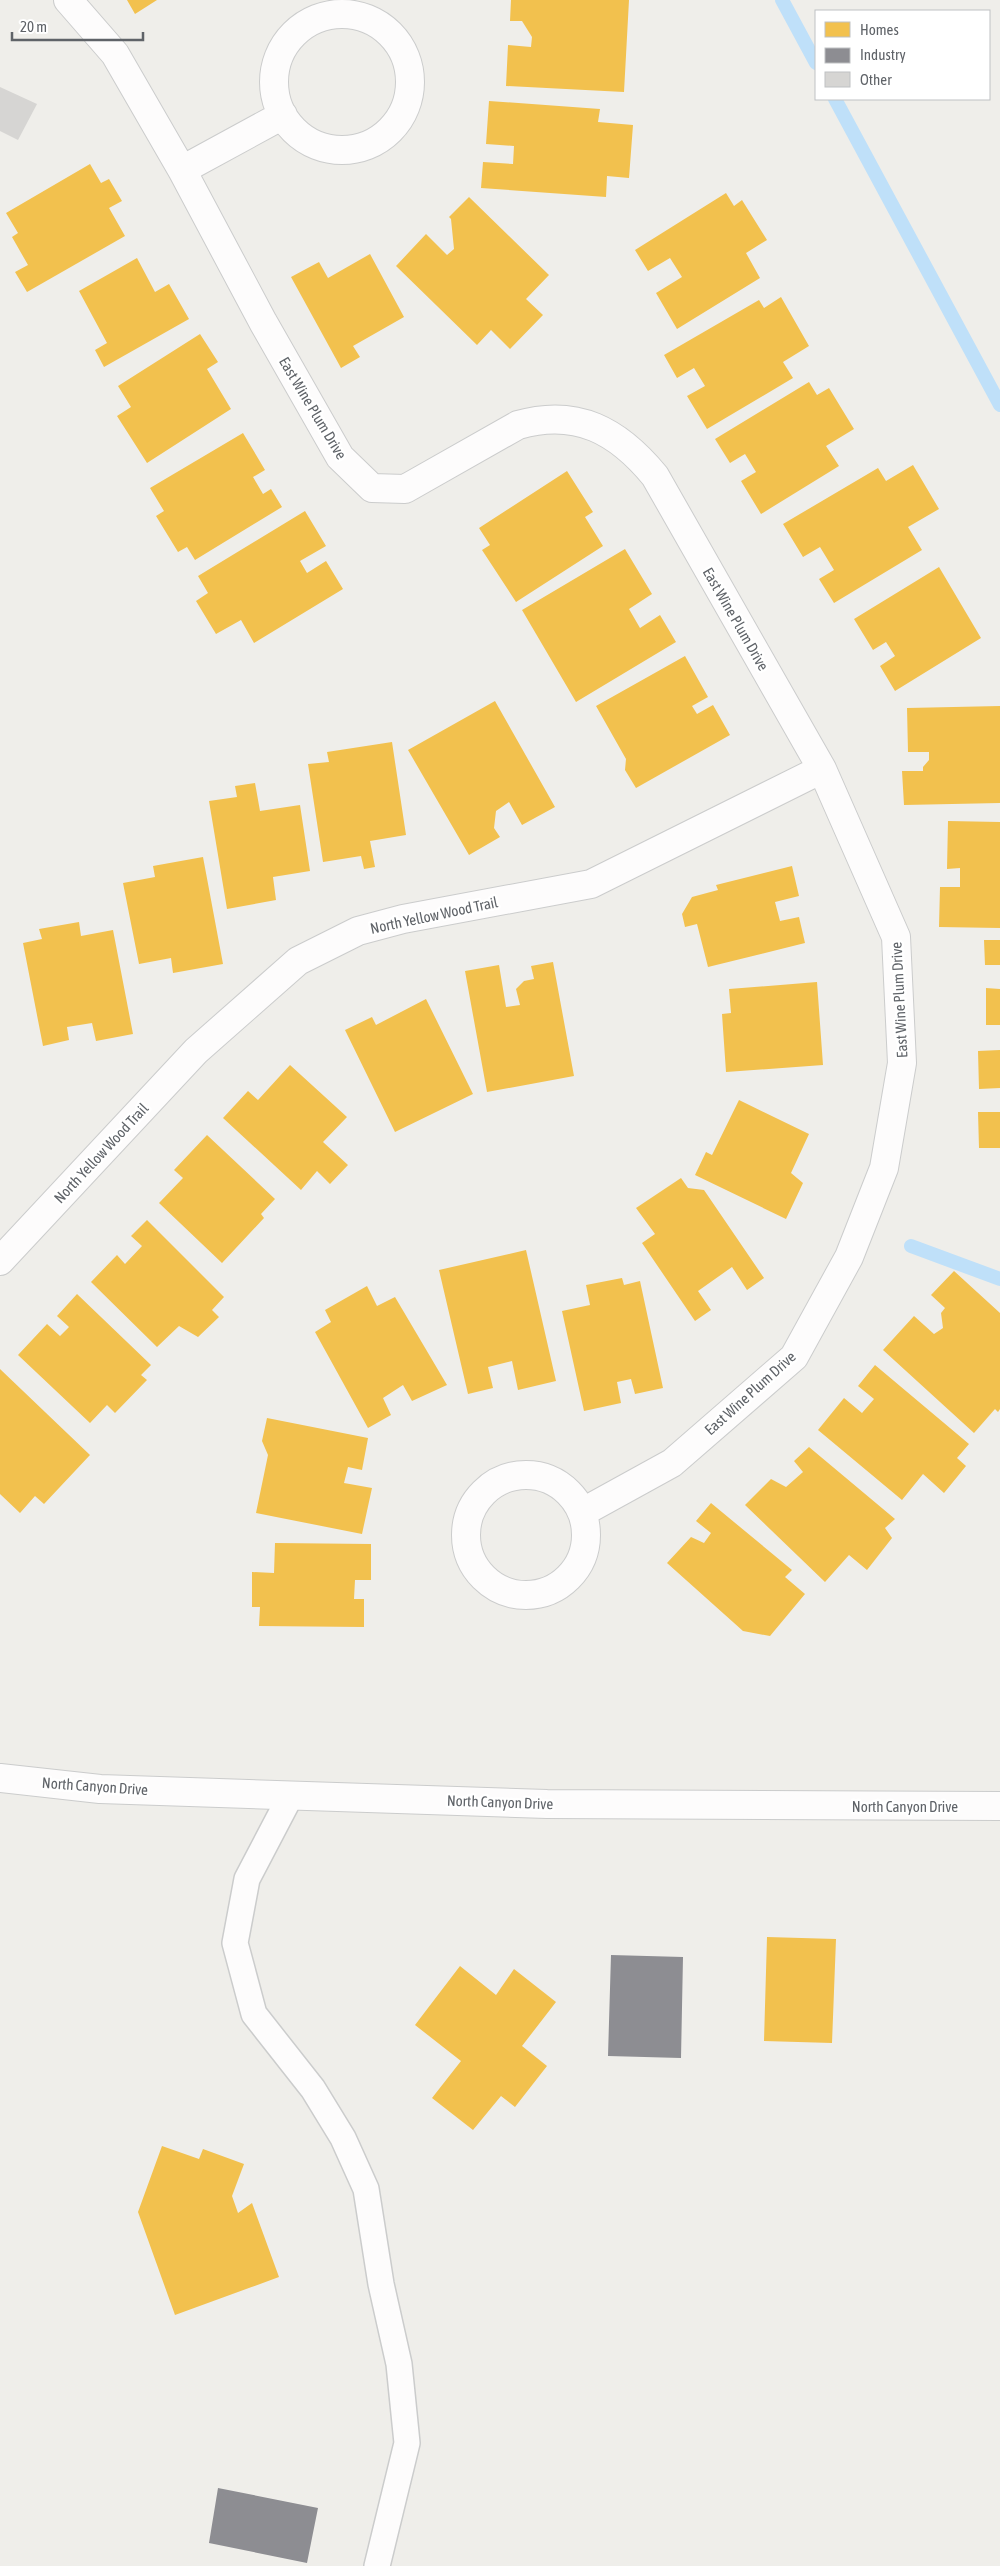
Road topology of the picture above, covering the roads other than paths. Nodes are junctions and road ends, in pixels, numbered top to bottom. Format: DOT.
graph roads {
  1 [pos="68,0"];
  2 [pos="282,115"];
  3 [pos="182,170"];
  4 [pos="822,769"];
  5 [pos="0,1261"];
  6 [pos="582,1512"];
  7 [pos="0,1778"];
  8 [pos="291,1795"];
  9 [pos="1000,1806"];
  10 [pos="377,2566"];
  1 -- 3 [label="street, East Wine Plum Drive"];
  2 -- 2 [label="street"];
  2 -- 3 [label="street"];
  3 -- 4 [label="street, East Wine Plum Drive"];
  4 -- 5 [label="street, North Yellow Wood Trail"];
  4 -- 6 [label="street, East Wine Plum Drive"];
  6 -- 6 [label="street"];
  7 -- 8 [label="street, North Canyon Drive"];
  8 -- 9 [label="street, North Canyon Drive"];
  8 -- 10 [label="lane"];
}
